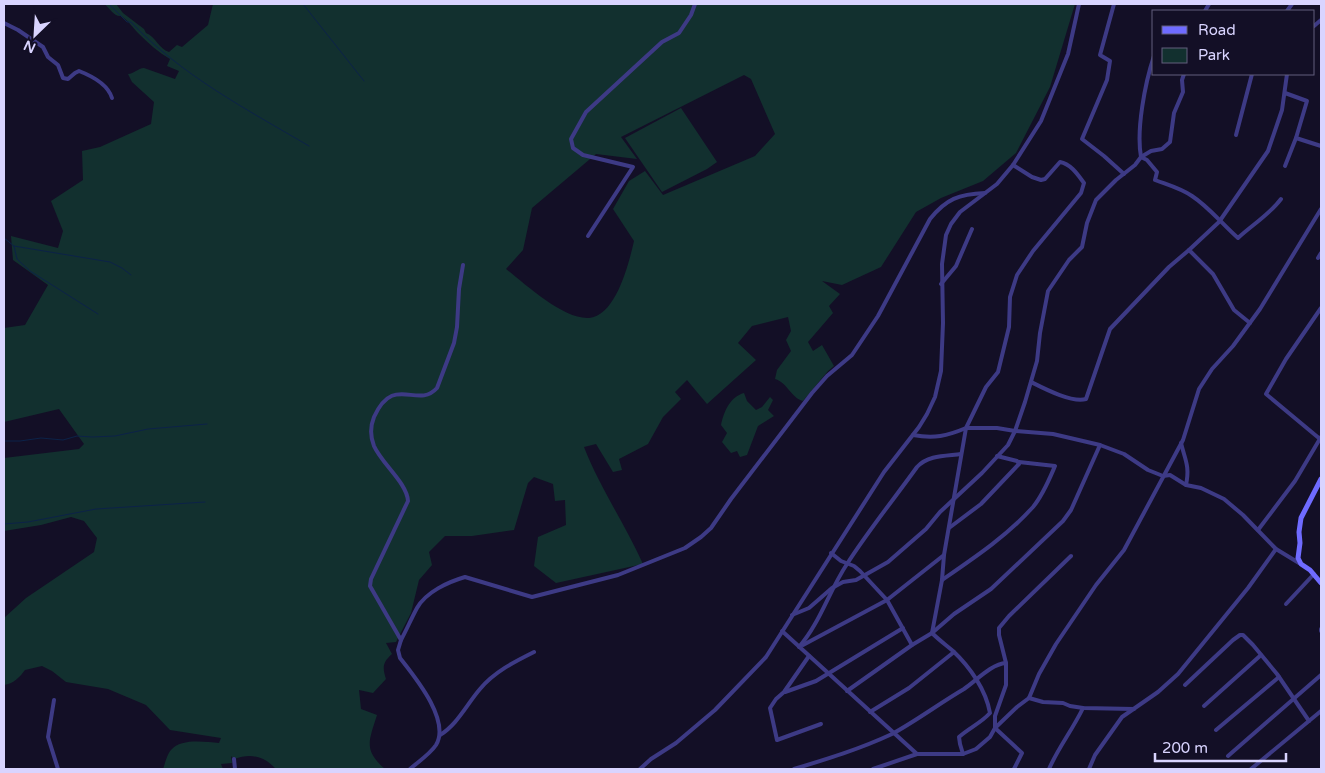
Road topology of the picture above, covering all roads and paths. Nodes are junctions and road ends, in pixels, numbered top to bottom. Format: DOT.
graph roads {
  1 [pos="695,4"];
  2 [pos="1079,4"];
  3 [pos="1114,4"];
  4 [pos="4,24"];
  5 [pos="1152,63"];
  6 [pos="1184,75"];
  7 [pos="1252,75"];
  8 [pos="1287,75"];
  9 [pos="1285,93"];
  10 [pos="112,98"];
  11 [pos="1236,135"];
  12 [pos="1296,138"];
  13 [pos="1321,146"];
  14 [pos="1141,157"];
  15 [pos="1013,165"];
  16 [pos="1285,166"];
  17 [pos="1124,174"];
  18 [pos="985,193"];
  19 [pos="1281,199"];
  20 [pos="1321,209"];
  21 [pos="1219,222"];
  22 [pos="972,229"];
  23 [pos="588,236"];
  24 [pos="1189,250"];
  25 [pos="1321,253"];
  26 [pos="1318,258"];
  27 [pos="464,265"];
  28 [pos="941,284"];
  29 [pos="1321,308"];
  30 [pos="1250,322"];
  31 [pos="1031,382"];
  32 [pos="966,428"];
  33 [pos="1014,431"];
  34 [pos="914,435"];
  35 [pos="1320,438"];
  36 [pos="1181,442"];
  37 [pos="1100,445"];
  38 [pos="961,454"];
  39 [pos="997,456"];
  40 [pos="1019,462"];
  41 [pos="1163,476"];
  42 [pos="1321,479"];
  43 [pos="1186,485"];
  44 [pos="954,500"];
  45 [pos="949,528"];
  46 [pos="1258,530"];
  47 [pos="1276,549"];
  48 [pos="831,553"];
  49 [pos="944,555"];
  50 [pos="1071,556"];
  51 [pos="847,563"];
  52 [pos="1301,564"];
  53 [pos="1314,574"];
  54 [pos="864,576"];
  55 [pos="942,580"];
  56 [pos="1321,583"];
  57 [pos="832,588"];
  58 [pos="887,600"];
  59 [pos="1286,604"];
  60 [pos="792,615"];
  61 [pos="903,628"];
  62 [pos="782,631"];
  63 [pos="932,633"];
  64 [pos="401,640"];
  65 [pos="912,645"];
  66 [pos="799,647"];
  67 [pos="534,652"];
  68 [pos="954,652"];
  69 [pos="1261,655"];
  70 [pos="809,656"];
  71 [pos="1006,663"];
  72 [pos="828,673"];
  73 [pos="1321,675"];
  74 [pos="1279,677"];
  75 [pos="977,680"];
  76 [pos="1185,684"];
  77 [pos="847,691"];
  78 [pos="784,692"];
  79 [pos="1029,698"];
  80 [pos="1295,698"];
  81 [pos="54,700"];
  82 [pos="1204,706"];
  83 [pos="1083,708"];
  84 [pos="1134,709"];
  85 [pos="870,712"];
  86 [pos="1321,712"];
  87 [pos="1310,721"];
  88 [pos="821,724"];
  89 [pos="995,728"];
  90 [pos="1216,730"];
  91 [pos="893,733"];
  92 [pos="440,735"];
  93 [pos="917,754"];
  94 [pos="963,754"];
  95 [pos="1228,756"];
  96 [pos="234,759"];
  97 [pos="58,769"];
  98 [pos="235,769"];
  99 [pos="410,769"];
  100 [pos="640,769"];
  101 [pos="794,769"];
  102 [pos="873,769"];
  103 [pos="1014,769"];
  104 [pos="1049,769"];
  105 [pos="1089,769"];
  106 [pos="1250,769"];
  1 -- 23 [label="street"];
  2 -- 15 [label="street"];
  3 -- 17 [label="street"];
  4 -- 10 [label="street"];
  5 -- 14 [label="street"];
  6 -- 14 [label="street"];
  7 -- 11 [label="street"];
  8 -- 9 [label="street"];
  9 -- 12 [label="street"];
  9 -- 21 [label="street"];
  12 -- 13 [label="street"];
  12 -- 16 [label="street"];
  14 -- 17 [label="street"];
  14 -- 21 [label="street"];
  15 -- 18 [label="street"];
  15 -- 32 [label="street"];
  17 -- 31 [label="street"];
  18 -- 28 [label="street"];
  18 -- 64 [label="street"];
  19 -- 21 [label="street"];
  20 -- 30 [label="street"];
  21 -- 24 [label="street"];
  22 -- 28 [label="street"];
  24 -- 30 [label="street"];
  24 -- 31 [label="street"];
  25 -- 26 [label="street"];
  27 -- 64 [label="street"];
  28 -- 34 [label="street"];
  29 -- 35 [label="street"];
  30 -- 36 [label="street"];
  31 -- 33 [label="street"];
  32 -- 33 [label="street"];
  32 -- 34 [label="street"];
  32 -- 38 [label="street"];
  33 -- 37 [label="street"];
  33 -- 39 [label="street"];
  34 -- 48 [label="street"];
  35 -- 46 [label="street"];
  36 -- 41 [label="street"];
  36 -- 43 [label="street"];
  37 -- 41 [label="street"];
  37 -- 63 [label="street"];
  38 -- 44 [label="street"];
  38 -- 51 [label="street"];
  39 -- 40 [label="street"];
  39 -- 44 [label="street"];
  40 -- 45 [label="street"];
  40 -- 55 [label="street"];
  41 -- 43 [label="street"];
  41 -- 79 [label="street"];
  42 -- 52 [label="main road"];
  43 -- 46 [label="street"];
  44 -- 45 [label="street"];
  44 -- 54 [label="street"];
  45 -- 49 [label="street"];
  46 -- 47 [label="street"];
  47 -- 52 [label="street"];
  47 -- 84 [label="street"];
  48 -- 51 [label="street"];
  48 -- 60 [label="street"];
  49 -- 55 [label="street"];
  49 -- 58 [label="street"];
  50 -- 71 [label="street"];
  51 -- 54 [label="street"];
  51 -- 57 [label="street"];
  52 -- 53 [label="main road"];
  53 -- 56 [label="main road"];
  53 -- 59 [label="street"];
  54 -- 57 [label="street"];
  54 -- 58 [label="street"];
  55 -- 63 [label="street"];
  57 -- 60 [label="street"];
  57 -- 66 [label="street"];
  58 -- 61 [label="street"];
  58 -- 66 [label="street"];
  60 -- 62 [label="street"];
  61 -- 65 [label="street"];
  61 -- 72 [label="street"];
  62 -- 66 [label="street"];
  62 -- 100 [label="street"];
  63 -- 65 [label="street"];
  63 -- 68 [label="street"];
  64 -- 92 [label="street"];
  65 -- 77 [label="street"];
  66 -- 70 [label="street"];
  67 -- 92 [label="street"];
  68 -- 75 [label="street"];
  68 -- 85 [label="street"];
  69 -- 74 [label="street"];
  69 -- 76 [label="street"];
  69 -- 82 [label="street"];
  70 -- 72 [label="street"];
  70 -- 78 [label="street"];
  71 -- 75 [label="street"];
  71 -- 89 [label="street"];
  72 -- 77 [label="street"];
  72 -- 78 [label="street"];
  73 -- 80 [label="street"];
  74 -- 80 [label="street"];
  74 -- 90 [label="street"];
  75 -- 91 [label="street"];
  75 -- 94 [label="street"];
  77 -- 85 [label="street"];
  78 -- 88 [label="street"];
  79 -- 83 [label="street"];
  79 -- 89 [label="street"];
  80 -- 87 [label="street"];
  80 -- 95 [label="street"];
  81 -- 97 [label="street"];
  83 -- 84 [label="street"];
  83 -- 104 [label="street"];
  84 -- 105 [label="street"];
  85 -- 91 [label="street"];
  86 -- 87 [label="street"];
  87 -- 106 [label="street"];
  89 -- 94 [label="street"];
  89 -- 103 [label="street"];
  91 -- 93 [label="street"];
  91 -- 101 [label="street"];
  92 -- 99 [label="street"];
  93 -- 94 [label="street"];
  93 -- 102 [label="street"];
  96 -- 98 [label="street"];
}
